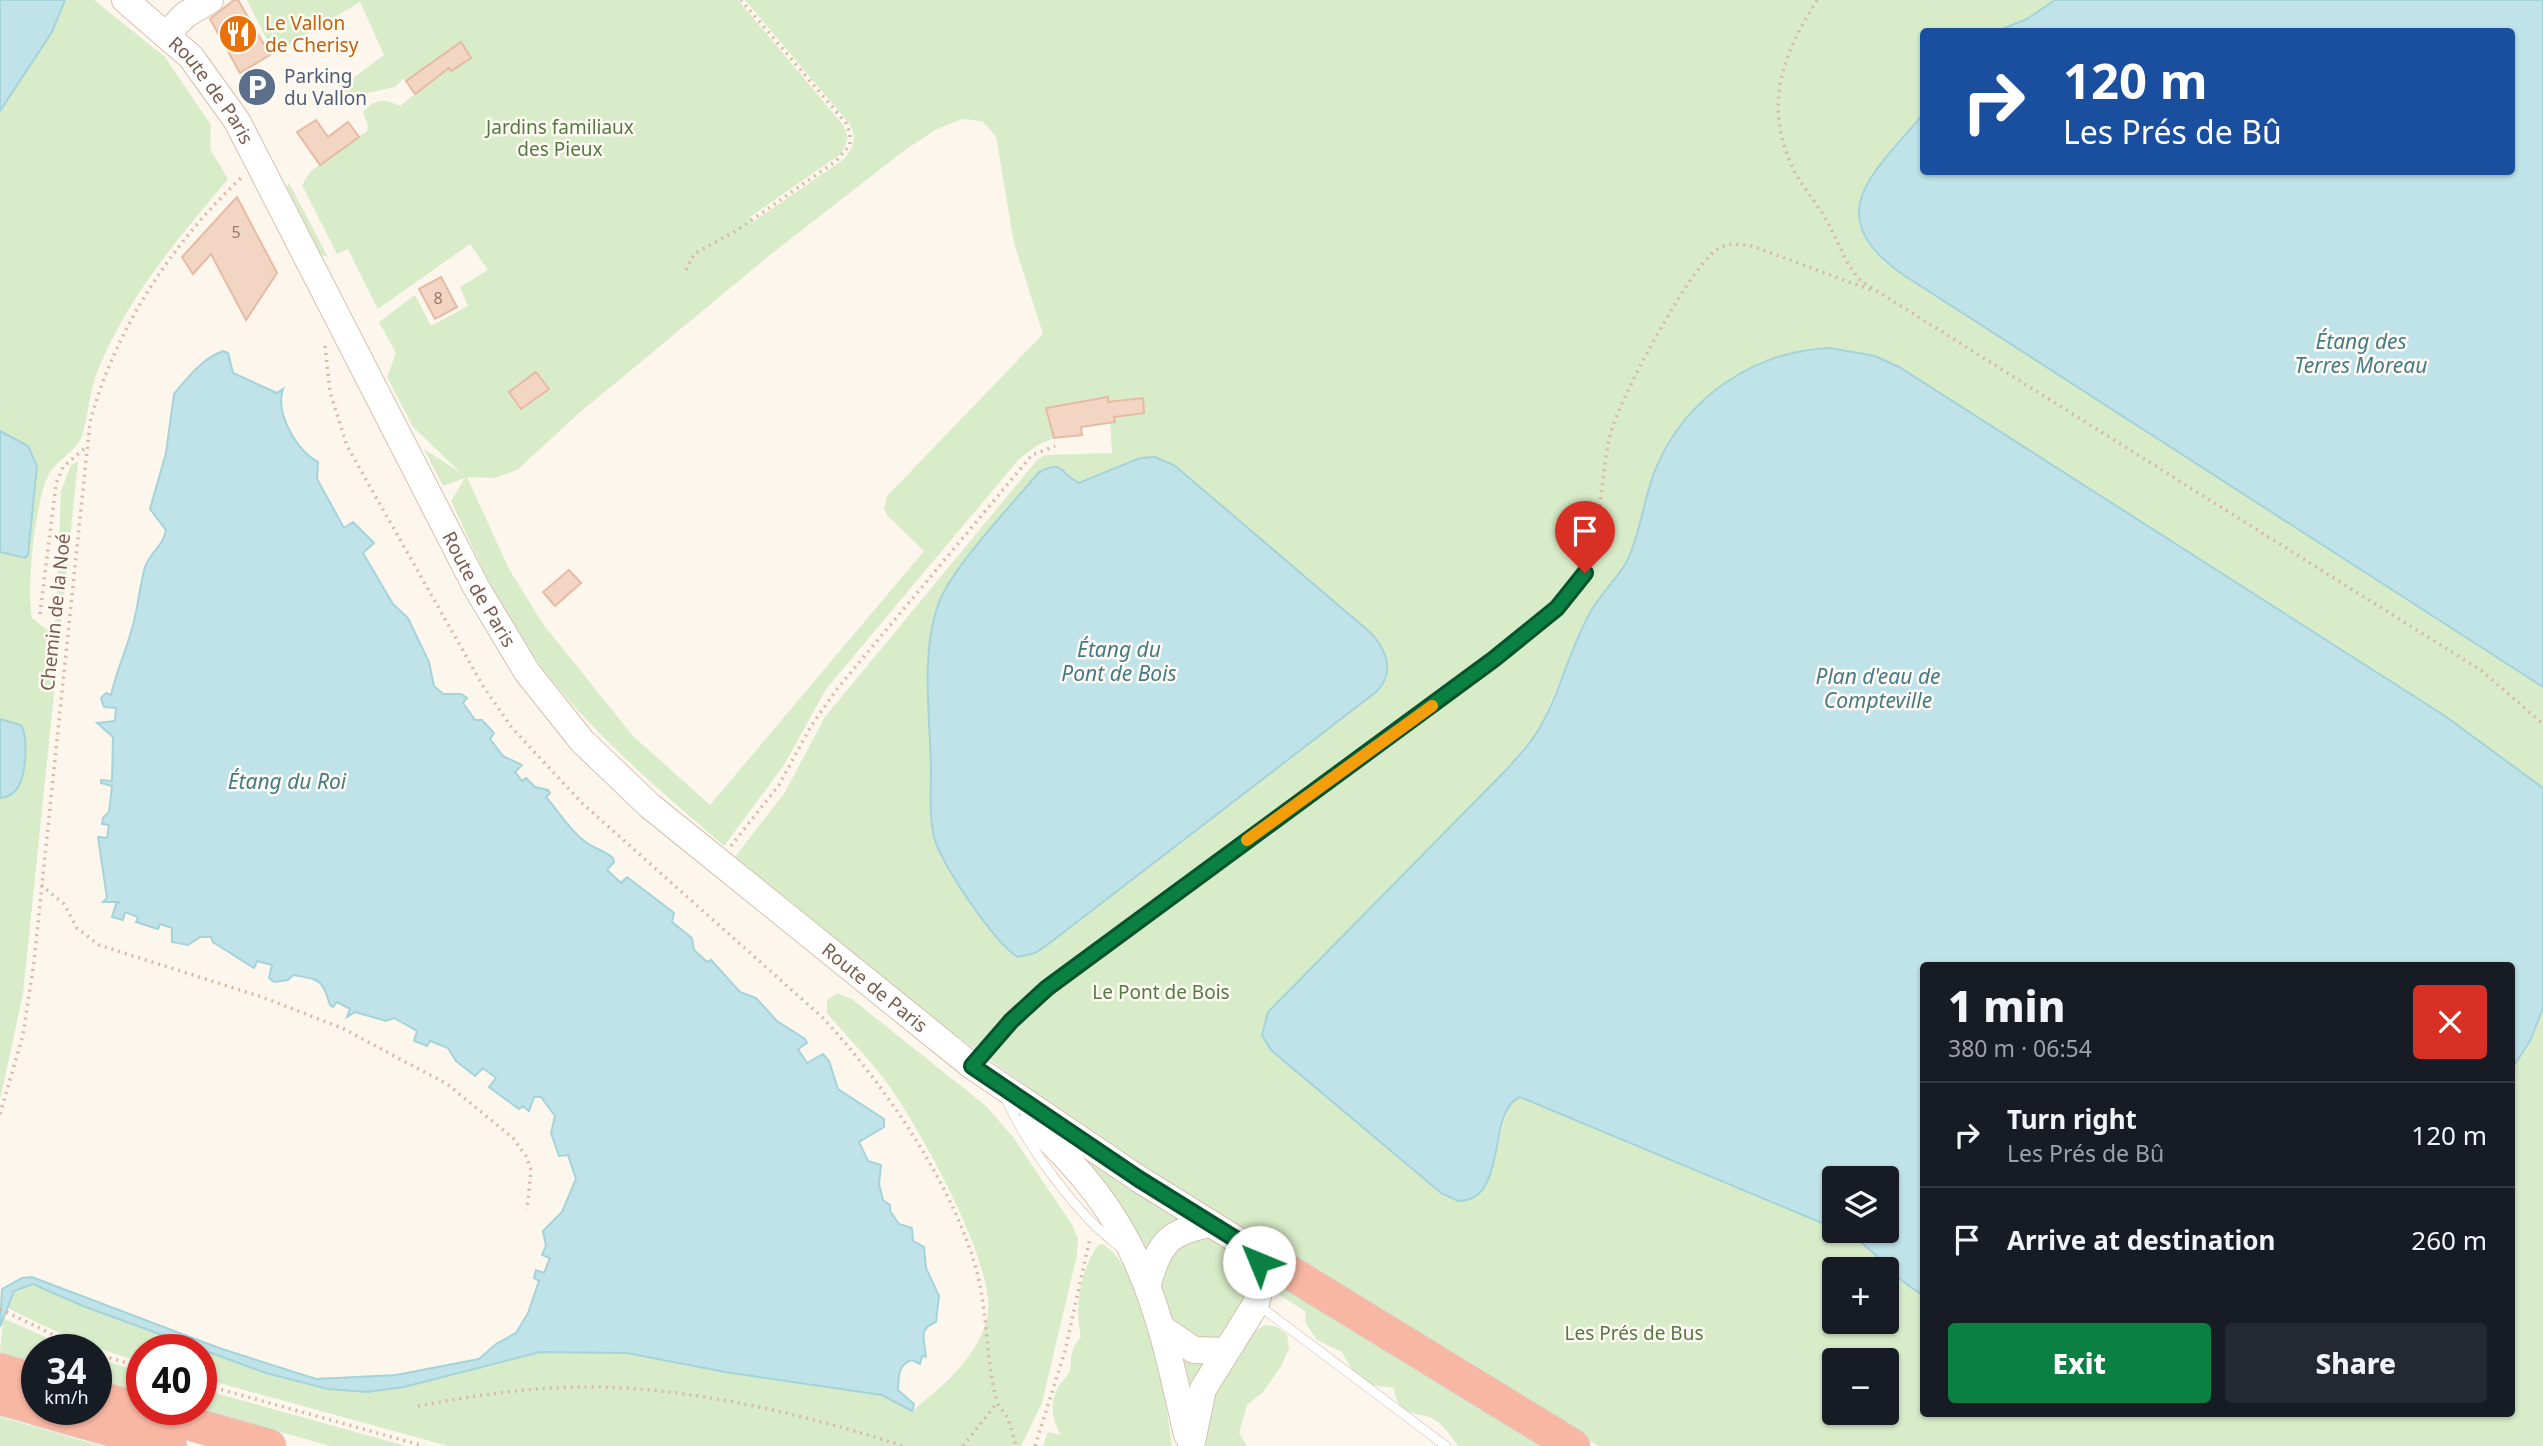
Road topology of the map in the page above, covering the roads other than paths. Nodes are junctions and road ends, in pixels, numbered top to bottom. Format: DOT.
graph roads {
  1 [pos="209,0"];
  2 [pos="130,4"];
  3 [pos="167,34"];
  4 [pos="1596,532"];
  5 [pos="972,1066"];
  6 [pos="1006,1099"];
  7 [pos="1211,1224"];
  8 [pos="1258,1253"];
  9 [pos="1143,1272"];
  10 [pos="1256,1304"];
  11 [pos="1163,1329"];
  12 [pos="1225,1351"];
  13 [pos="0,1370"];
  14 [pos="21,1376"];
  15 [pos="0,1398"];
  16 [pos="112,1402"];
  17 [pos="21,1404"];
  18 [pos="95,1425"];
  19 [pos="170,1446"];
  20 [pos="269,1446"];
  21 [pos="1190,1446"];
  22 [pos="1446,1446"];
  23 [pos="1573,1446"];
  1 -- 3 [label="street"];
  2 -- 3 [label="street, Route de Paris"];
  3 -- 5 [label="street, Route de Paris"];
  4 -- 5 [label="lane"];
  5 -- 6 [label="street, Route de Paris"];
  5 -- 7 [label="street, Route de Paris"];
  6 -- 9 [label="lane"];
  6 -- 9 [label="street, Route de Paris"];
  7 -- 8 [label="street, Route de Paris"];
  7 -- 9 [label="street"];
  8 -- 10 [label="street, Route de Paris"];
  8 -- 23 [label="highway"];
  9 -- 11 [label="street, Route de Paris"];
  10 -- 12 [label="street, Route de Paris"];
  10 -- 22 [label="lane"];
  11 -- 12 [label="street"];
  11 -- 21 [label="street, Route de Paris"];
  12 -- 21 [label="street, Route de Paris"];
  13 -- 14 [label="highway"];
  15 -- 17 [label="highway"];
  16 -- 20 [label="highway"];
  18 -- 19 [label="highway"];
}
